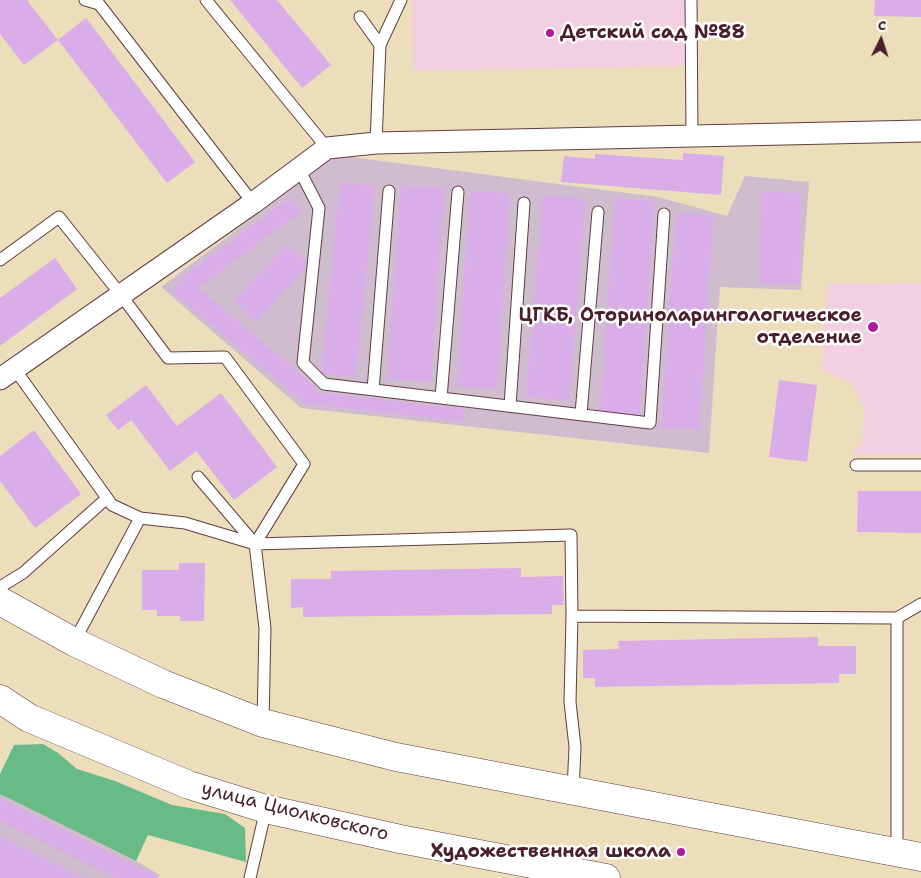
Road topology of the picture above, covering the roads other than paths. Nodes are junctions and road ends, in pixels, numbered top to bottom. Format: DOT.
graph roads {
  1 [pos="85,0"];
  2 [pos="206,0"];
  3 [pos="401,0"];
  4 [pos="691,0"];
  5 [pos="360,17"];
  6 [pos="380,45"];
  7 [pos="921,131"];
  8 [pos="692,136"];
  9 [pos="376,143"];
  10 [pos="327,148"];
  11 [pos="299,169"];
  12 [pos="389,190"];
  13 [pos="458,192"];
  14 [pos="253,203"];
  15 [pos="524,203"];
  16 [pos="598,212"];
  17 [pos="664,214"];
  18 [pos="0,260"];
  19 [pos="121,295"];
  20 [pos="7,373"];
  21 [pos="373,390"];
  22 [pos="441,398"];
  23 [pos="510,406"];
  24 [pos="581,414"];
  25 [pos="856,465"];
  26 [pos="921,465"];
  27 [pos="198,477"];
  28 [pos="107,498"];
  29 [pos="140,518"];
  30 [pos="255,544"];
  31 [pos="0,587"];
  32 [pos="0,601"];
  33 [pos="921,604"];
  34 [pos="572,616"];
  35 [pos="897,618"];
  36 [pos="74,642"];
  37 [pos="0,700"];
  38 [pos="263,723"];
  39 [pos="573,791"];
  40 [pos="266,809"];
  41 [pos="909,855"];
  42 [pos="250,878"];
  43 [pos="606,878"];
  1 -- 14 [label="lane"];
  2 -- 10 [label="lane"];
  3 -- 6 [label="lane"];
  4 -- 8 [label="lane"];
  5 -- 6 [label="lane"];
  6 -- 9 [label="lane"];
  7 -- 8 [label="street"];
  8 -- 9 [label="street"];
  9 -- 10 [label="street"];
  10 -- 11 [label="street"];
  11 -- 14 [label="street"];
  11 -- 21 [label="lane"];
  12 -- 21 [label="lane"];
  13 -- 22 [label="lane"];
  14 -- 19 [label="street"];
  15 -- 23 [label="lane"];
  16 -- 24 [label="lane"];
  17 -- 24 [label="lane"];
  18 -- 19 [label="lane"];
  19 -- 20 [label="street"];
  19 -- 30 [label="lane"];
  20 -- 28 [label="lane"];
  21 -- 22 [label="lane"];
  22 -- 23 [label="lane"];
  23 -- 24 [label="lane"];
  25 -- 26 [label="lane"];
  27 -- 30 [label="lane"];
  28 -- 29 [label="lane"];
  28 -- 31 [label="lane"];
  29 -- 30 [label="lane"];
  29 -- 36 [label="lane"];
  30 -- 34 [label="lane"];
  30 -- 38 [label="lane"];
  32 -- 36 [label="street"];
  33 -- 35 [label="lane"];
  34 -- 35 [label="lane"];
  34 -- 39 [label="lane"];
  35 -- 41 [label="lane"];
  36 -- 38 [label="street"];
  37 -- 40 [label="street, улица Циолковского"];
  38 -- 39 [label="street"];
  39 -- 41 [label="street"];
  40 -- 42 [label="lane"];
  40 -- 43 [label="street, улица Циолковского"];
}
